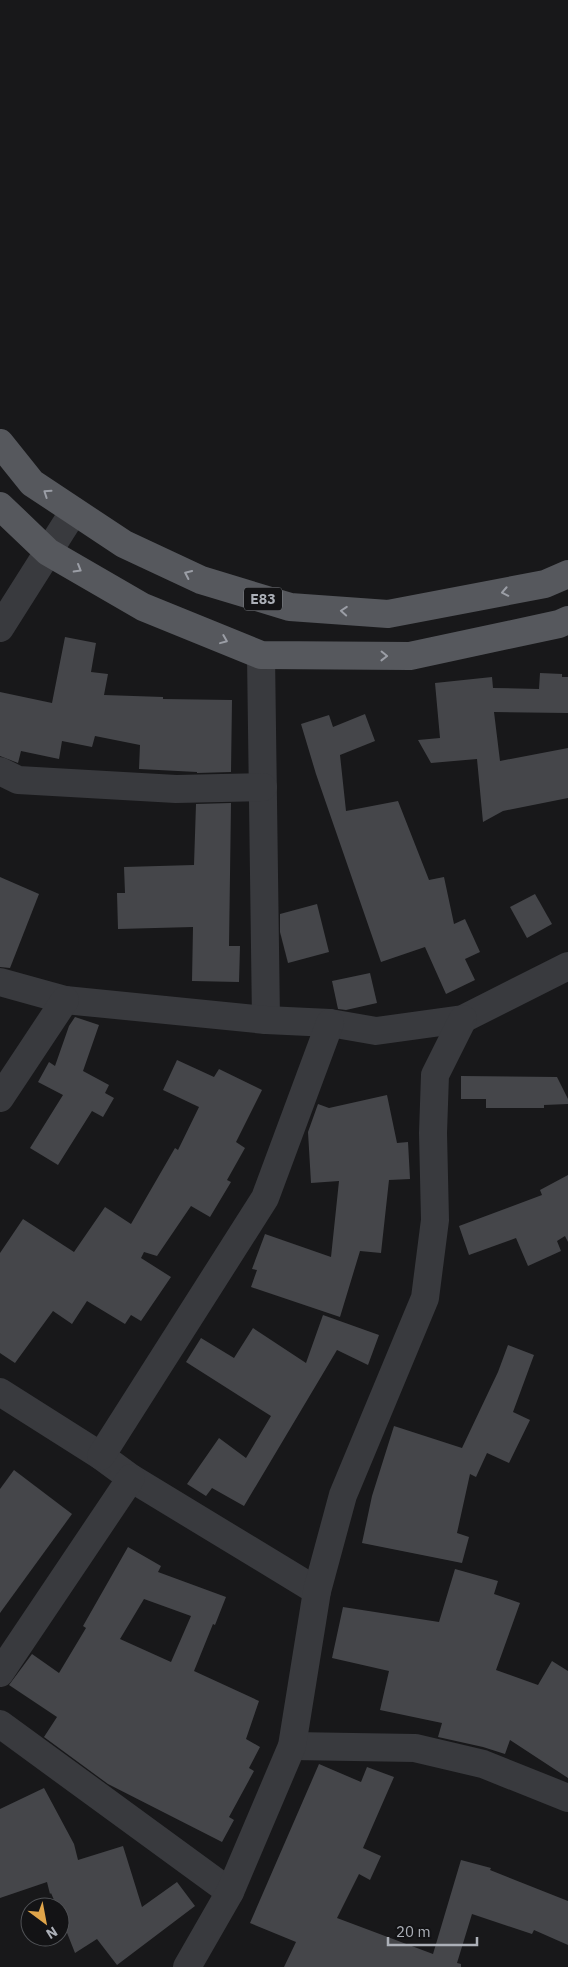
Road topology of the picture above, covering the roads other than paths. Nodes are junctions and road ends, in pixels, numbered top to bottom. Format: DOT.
graph roads {
  1 [pos="0,443"];
  2 [pos="0,506"];
  3 [pos="74,511"];
  4 [pos="48,552"];
  5 [pos="557,579"];
  6 [pos="564,622"];
  7 [pos="0,628"];
  8 [pos="261,655"];
  9 [pos="0,772"];
  10 [pos="263,787"];
  11 [pos="568,966"];
  12 [pos="0,982"];
  13 [pos="65,1000"];
  14 [pos="463,1019"];
  15 [pos="266,1020"];
  16 [pos="330,1023"];
  17 [pos="0,1098"];
  18 [pos="0,1392"];
  19 [pos="100,1456"];
  20 [pos="131,1478"];
  21 [pos="317,1592"];
  22 [pos="0,1673"];
  23 [pos="0,1724"];
  24 [pos="292,1746"];
  25 [pos="568,1798"];
  26 [pos="230,1892"];
  27 [pos="187,1967"];
  3 -- 1 [label="main road, E83, one-way"];
  2 -- 4 [label="main road"];
  3 -- 4 [label="street"];
  5 -- 3 [label="main road, E83, one-way"];
  4 -- 7 [label="street"];
  4 -- 8 [label="main road, one-way"];
  5 -- 6 [label="main road"];
  8 -- 6 [label="main road, one-way"];
  8 -- 10 [label="street"];
  9 -- 10 [label="street"];
  10 -- 15 [label="street"];
  11 -- 14 [label="street"];
  12 -- 13 [label="street"];
  13 -- 15 [label="street"];
  13 -- 17 [label="street"];
  14 -- 16 [label="street"];
  14 -- 21 [label="street"];
  15 -- 16 [label="street"];
  16 -- 19 [label="street"];
  18 -- 19 [label="street"];
  19 -- 20 [label="street"];
  20 -- 21 [label="street"];
  20 -- 22 [label="street"];
  21 -- 24 [label="street"];
  23 -- 26 [label="street"];
  24 -- 25 [label="street"];
  24 -- 26 [label="street"];
  26 -- 27 [label="street"];
}
